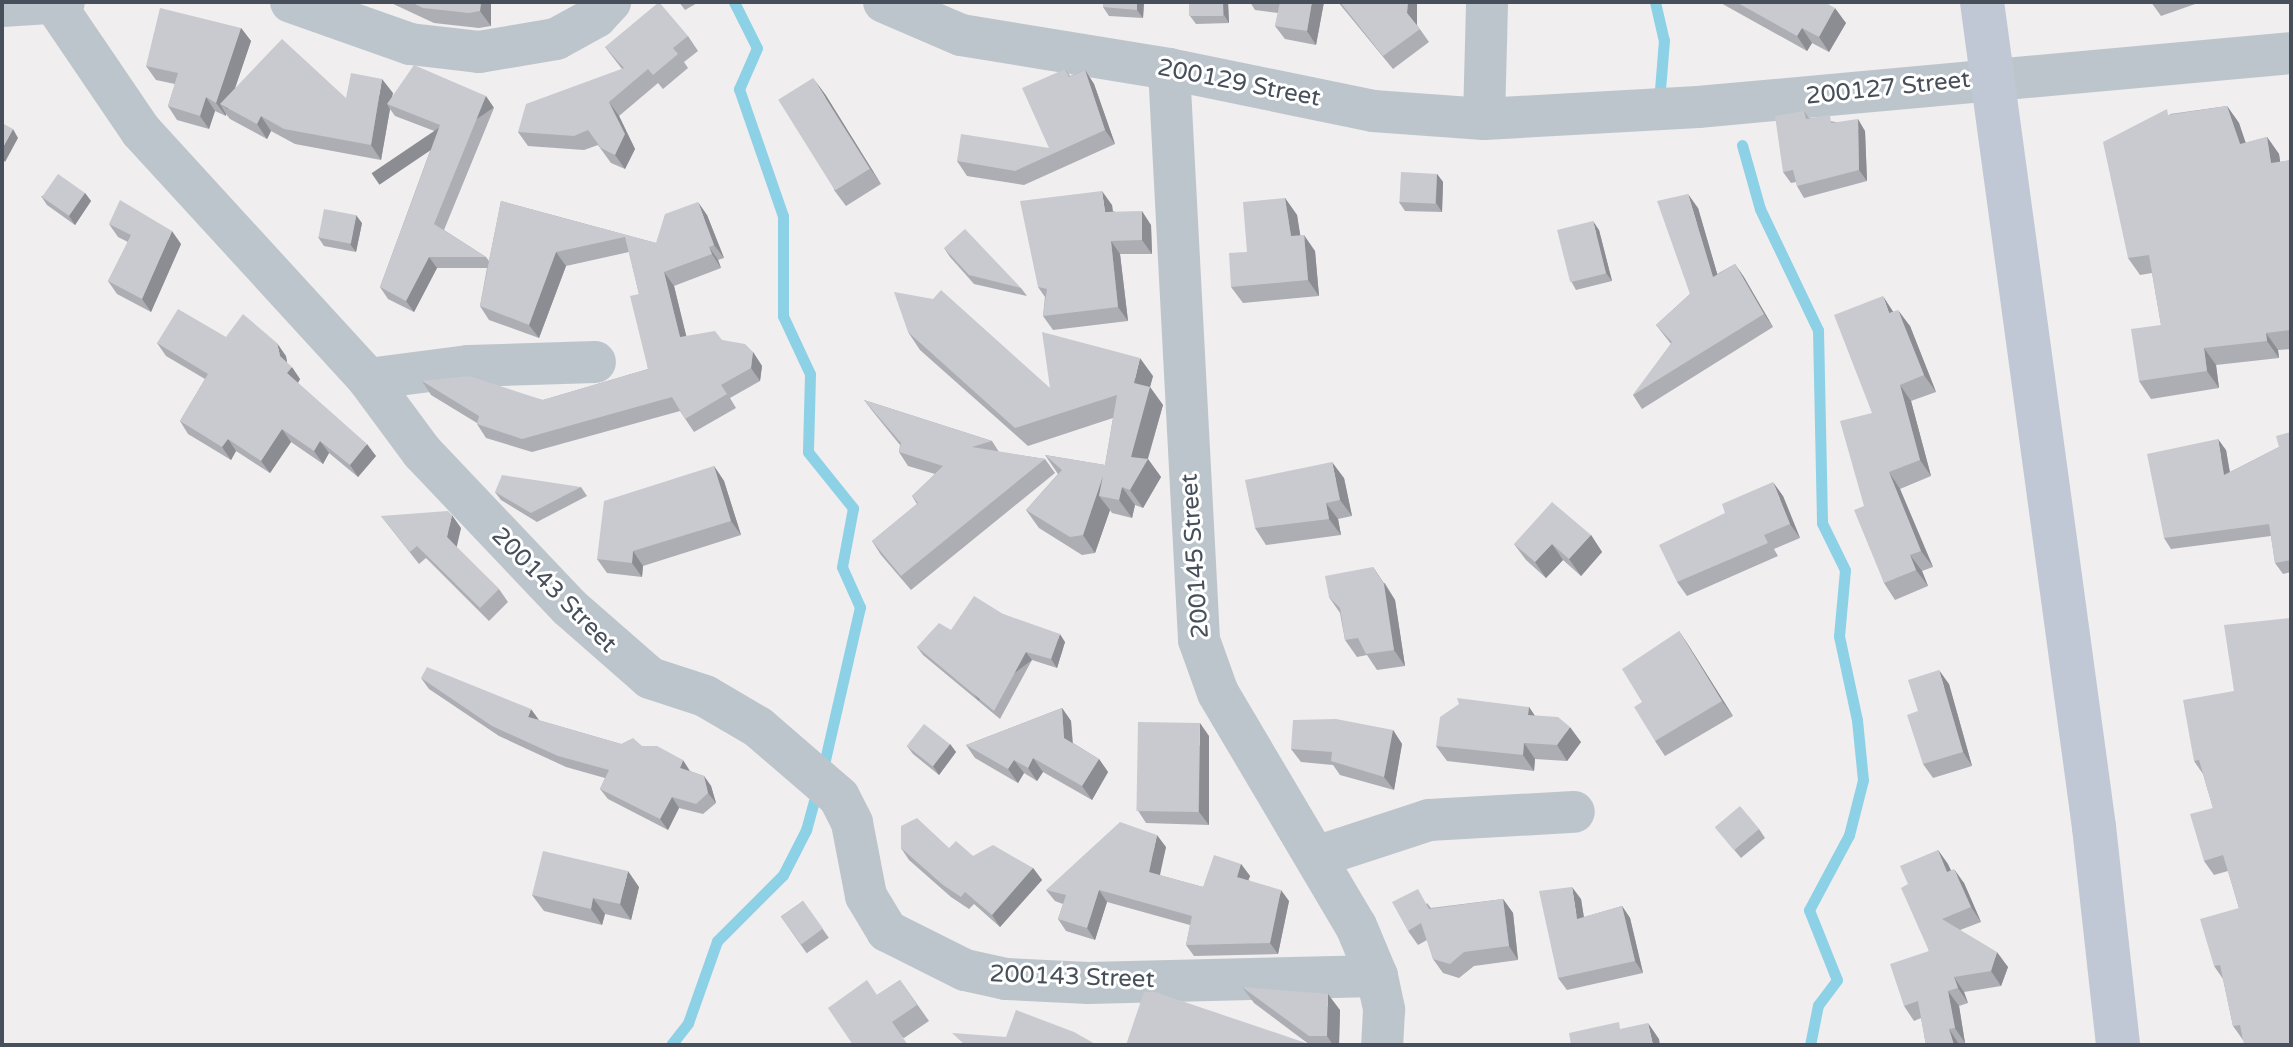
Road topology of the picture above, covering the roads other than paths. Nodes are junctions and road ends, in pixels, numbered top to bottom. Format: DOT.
graph roads {
  1 [pos="291,2"];
  2 [pos="610,2"];
  3 [pos="884,2"];
  4 [pos="1487,2"];
  5 [pos="1982,2"];
  6 [pos="59,3"];
  7 [pos="2,6"];
  8 [pos="2291,53"];
  9 [pos="1169,69"];
  10 [pos="1992,78"];
  11 [pos="1484,119"];
  12 [pos="595,362"];
  13 [pos="368,379"];
  14 [pos="1574,812"];
  15 [pos="1316,857"];
  16 [pos="1377,976"];
  17 [pos="1382,1045"];
  18 [pos="2118,1045"];
  1 -- 2 [label="street"];
  3 -- 9 [label="street, 200129 Street"];
  4 -- 11 [label="street"];
  5 -- 10 [label="street"];
  6 -- 7 [label="street"];
  6 -- 13 [label="street, 200143 Street"];
  8 -- 10 [label="street, 200127 Street"];
  9 -- 11 [label="street, 200129 Street"];
  9 -- 15 [label="street, 200145 Street"];
  10 -- 11 [label="street, 200127 Street"];
  10 -- 18 [label="street"];
  12 -- 13 [label="street"];
  13 -- 16 [label="street, 200143 Street"];
  14 -- 15 [label="street"];
  15 -- 16 [label="street, 200145 Street"];
  16 -- 17 [label="street, 200145 Street"];
}
